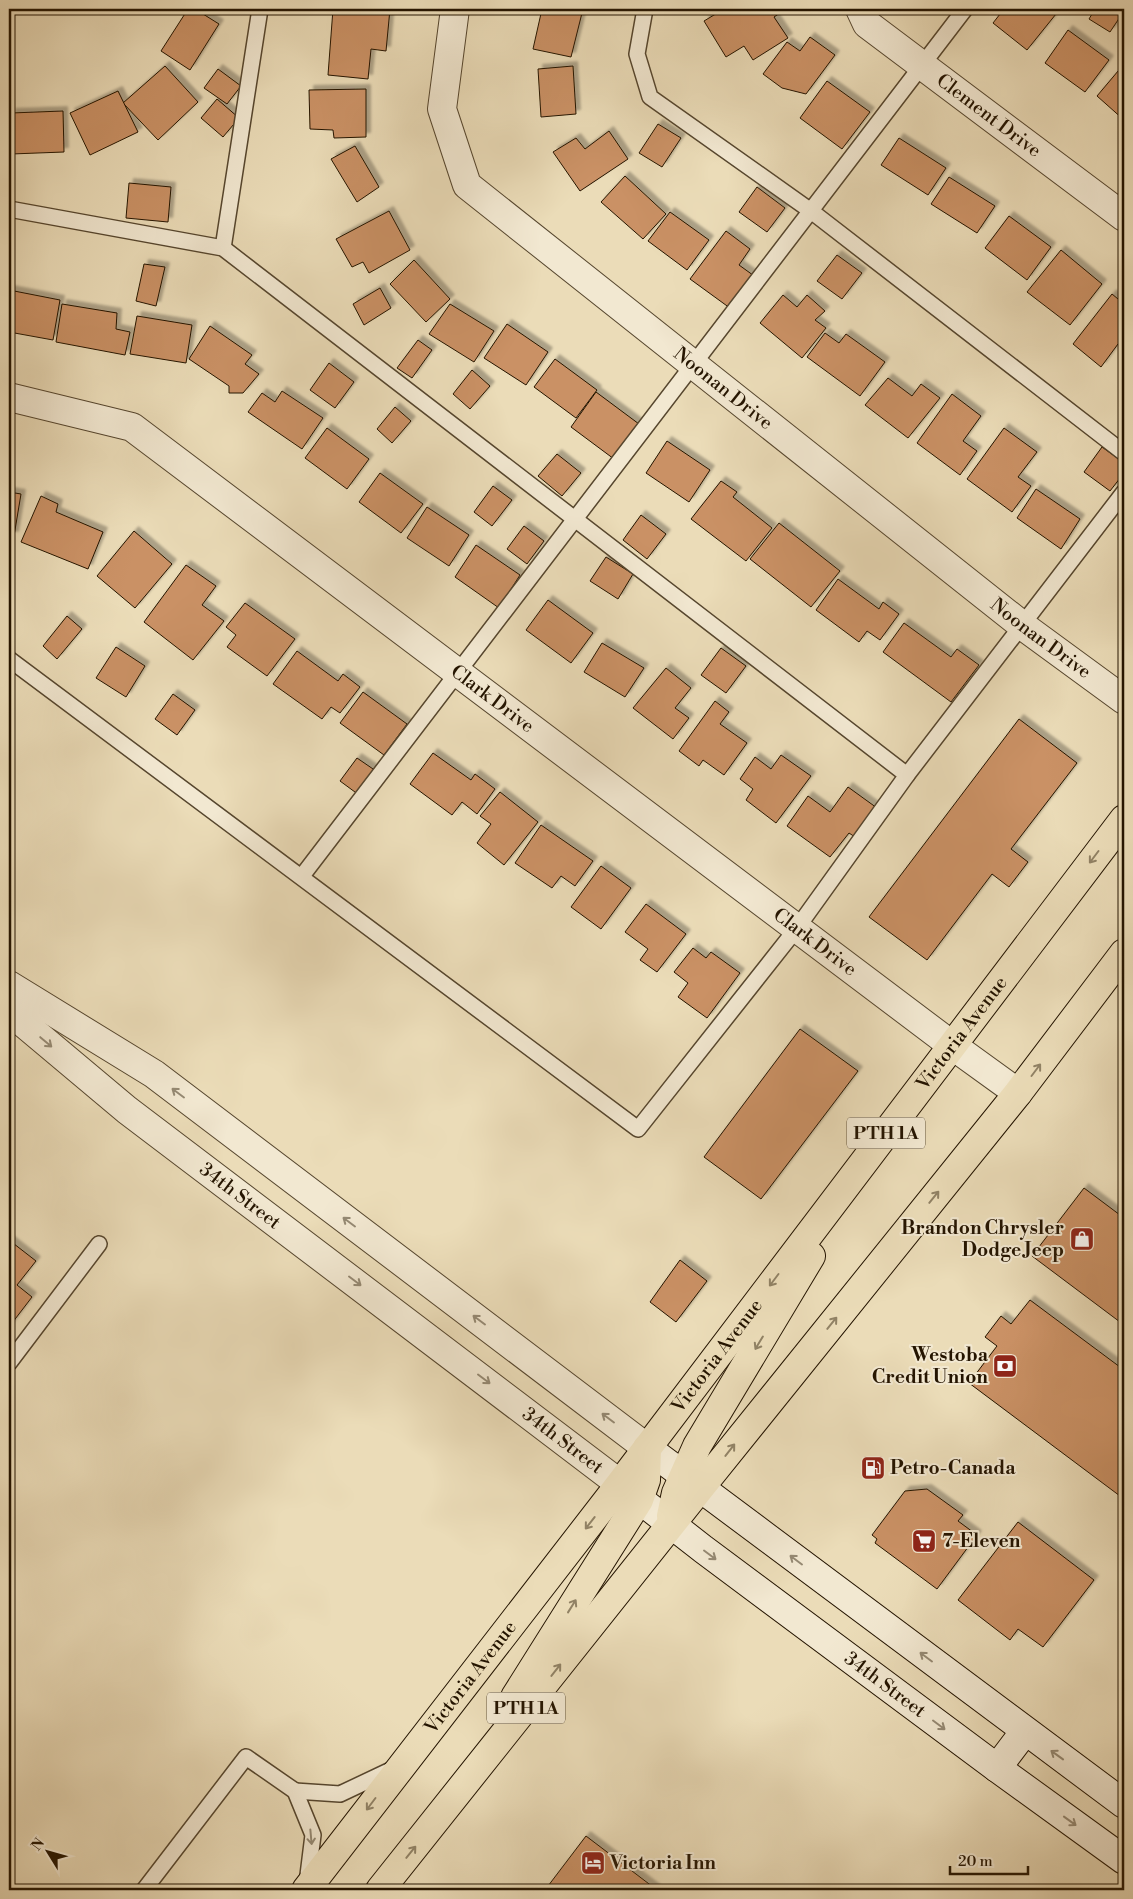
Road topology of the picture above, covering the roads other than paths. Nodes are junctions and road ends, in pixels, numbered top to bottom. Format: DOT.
graph roads {
  1 [pos="260,9"];
  2 [pos="455,9"];
  3 [pos="645,9"];
  4 [pos="860,9"];
  5 [pos="966,9"];
  6 [pos="923,65"];
  7 [pos="9,209"];
  8 [pos="811,211"];
  9 [pos="1124,217"];
  10 [pos="223,248"];
  11 [pos="693,364"];
  12 [pos="9,397"];
  13 [pos="1124,453"];
  14 [pos="1124,492"];
  15 [pos="575,519"];
  16 [pos="1023,626"];
  17 [pos="9,659"];
  18 [pos="458,672"];
  19 [pos="1124,700"];
  20 [pos="907,775"];
  21 [pos="1124,819"];
  22 [pos="302,876"];
  23 [pos="797,928"];
  24 [pos="1124,953"];
  25 [pos="9,985"];
  26 [pos="9,1011"];
  27 [pos="953,1046"];
  28 [pos="1018,1093"];
  29 [pos="199,1109"];
  30 [pos="884,1137"];
  31 [pos="173,1144"];
  32 [pos="99,1244"];
  33 [pos="9,1363"];
  34 [pos="647,1448"];
  35 [pos="691,1481"];
  36 [pos="630,1492"];
  37 [pos="671,1526"];
  38 [pos="1024,1731"];
  39 [pos="401,1765"];
  40 [pos="997,1768"];
  41 [pos="295,1791"];
  42 [pos="1124,1804"];
  43 [pos="444,1811"];
  44 [pos="1124,1860"];
  45 [pos="144,1890"];
  46 [pos="306,1890"];
  47 [pos="380,1890"];
  1 -- 10 [label="lane"];
  2 -- 11 [label="street, Noonan Drive"];
  3 -- 8 [label="lane"];
  4 -- 6 [label="street, Clement Drive"];
  5 -- 6 [label="lane"];
  6 -- 8 [label="lane"];
  6 -- 9 [label="street, Clement Drive"];
  7 -- 10 [label="lane"];
  8 -- 11 [label="lane"];
  8 -- 13 [label="lane"];
  10 -- 15 [label="lane"];
  11 -- 15 [label="lane"];
  11 -- 16 [label="street, Noonan Drive"];
  12 -- 18 [label="street, Clark Drive"];
  14 -- 16 [label="lane"];
  15 -- 18 [label="lane"];
  15 -- 20 [label="lane"];
  16 -- 19 [label="street, Noonan Drive"];
  16 -- 20 [label="lane"];
  17 -- 22 [label="lane"];
  18 -- 22 [label="lane"];
  18 -- 23 [label="street, Clark Drive"];
  20 -- 23 [label="lane"];
  21 -- 27 [label="main road, Victoria Avenue / PTH 1A, one-way"];
  22 -- 23 [label="lane"];
  23 -- 27 [label="street, Clark Drive"];
  28 -- 24 [label="main road, PTH 1A, one-way"];
  29 -- 25 [label="street, one-way"];
  26 -- 31 [label="street, 34th Street, one-way"];
  27 -- 28 [label="street, Clark Drive"];
  27 -- 30 [label="main road, Victoria Avenue / PTH 1A"];
  35 -- 28 [label="main road, PTH 1A, one-way"];
  29 -- 31 [label="street"];
  34 -- 29 [label="street, one-way"];
  30 -- 34 [label="main road, Victoria Avenue / PTH 1A, one-way"];
  30 -- 35 [label="main road, one-way"];
  31 -- 36 [label="street, 34th Street, one-way"];
  32 -- 33 [label="lane"];
  34 -- 35 [label="street"];
  34 -- 36 [label="main road, Victoria Avenue / PTH 1A"];
  35 -- 37 [label="main road, PTH 1A"];
  38 -- 35 [label="street, one-way"];
  36 -- 37 [label="street, 34th Street"];
  36 -- 39 [label="main road, Victoria Avenue / PTH 1A, one-way"];
  43 -- 36 [label="main road, one-way"];
  37 -- 40 [label="street, 34th Street, one-way"];
  43 -- 37 [label="main road, PTH 1A, one-way"];
  38 -- 40 [label="street"];
  42 -- 38 [label="street, one-way"];
  39 -- 41 [label="lane"];
  39 -- 46 [label="main road, Victoria Avenue / PTH 1A, one-way"];
  40 -- 44 [label="street, 34th Street, one-way"];
  41 -- 45 [label="lane"];
  41 -- 46 [label="lane, one-way"];
  47 -- 43 [label="main road, PTH 1A, one-way"];
}
